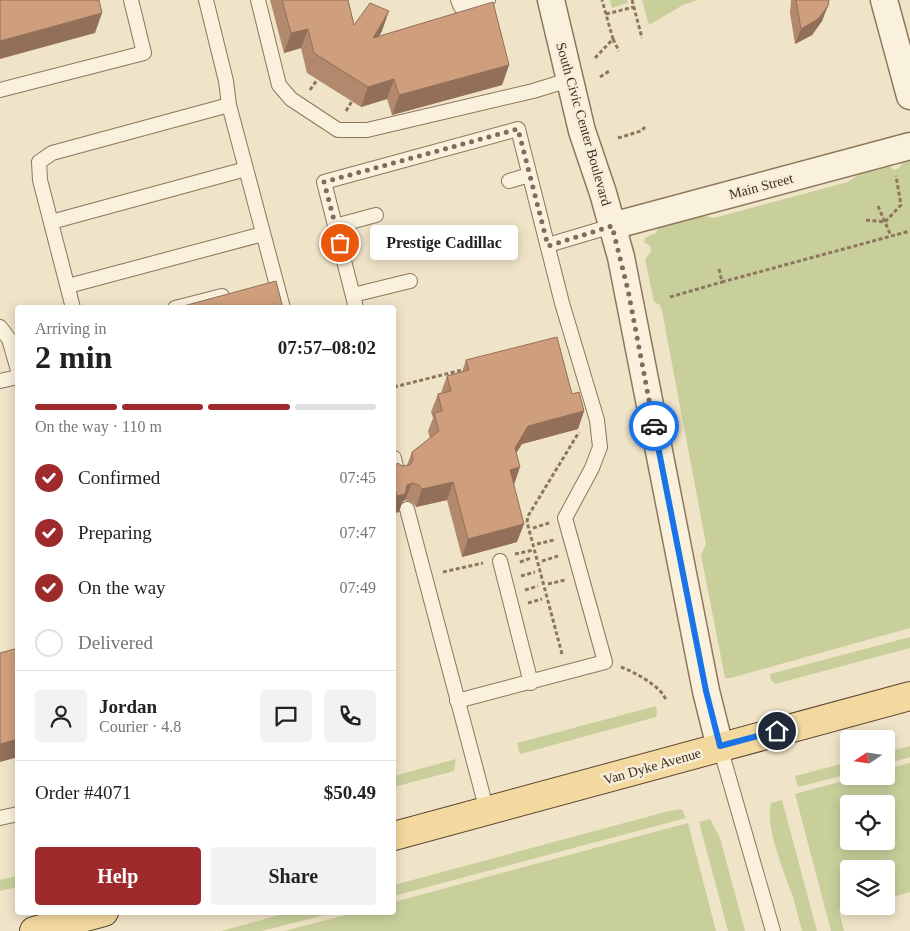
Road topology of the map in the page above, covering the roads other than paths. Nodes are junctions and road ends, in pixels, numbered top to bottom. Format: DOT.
graph roads {
  1 [pos="132,0"];
  2 [pos="206,0"];
  3 [pos="258,0"];
  4 [pos="458,0"];
  5 [pos="488,0"];
  6 [pos="551,0"];
  7 [pos="884,0"];
  8 [pos="569,80"];
  9 [pos="0,90"];
  10 [pos="910,96"];
  11 [pos="229,105"];
  12 [pos="910,146"];
  13 [pos="246,168"];
  14 [pos="530,176"];
  15 [pos="508,181"];
  16 [pos="376,215"];
  17 [pos="51,222"];
  18 [pos="335,226"];
  19 [pos="612,226"];
  20 [pos="263,234"];
  21 [pos="548,246"];
  22 [pos="410,281"];
  23 [pos="68,286"];
  24 [pos="239,291"];
  25 [pos="355,301"];
  26 [pos="72,305"];
  27 [pos="186,305"];
  28 [pos="282,305"];
  29 [pos="0,327"];
  30 [pos="15,360"];
  31 [pos="15,378"];
  32 [pos="0,382"];
  33 [pos="396,467"];
  34 [pos="398,476"];
  35 [pos="407,509"];
  36 [pos="506,562"];
  37 [pos="531,683"];
  38 [pos="910,696"];
  39 [pos="457,701"];
  40 [pos="720,746"];
  41 [pos="487,811"];
  42 [pos="15,815"];
  43 [pos="0,818"];
  44 [pos="396,835"];
  45 [pos="93,915"];
  46 [pos="34,931"];
  47 [pos="773,931"];
  1 -- 9 [label="lane"];
  2 -- 11 [label="lane"];
  3 -- 8 [label="lane"];
  4 -- 5 [label="lane"];
  6 -- 8 [label="street, South Civic Center Boulevard"];
  7 -- 10 [label="street"];
  8 -- 19 [label="street, South Civic Center Boulevard"];
  11 -- 13 [label="lane"];
  11 -- 17 [label="lane"];
  12 -- 19 [label="street, Main Street"];
  13 -- 17 [label="lane"];
  13 -- 20 [label="lane"];
  14 -- 15 [label="lane"];
  14 -- 18 [label="lane"];
  14 -- 21 [label="lane"];
  16 -- 18 [label="lane"];
  17 -- 23 [label="lane"];
  18 -- 25 [label="lane"];
  19 -- 21 [label="lane"];
  19 -- 40 [label="street, South Civic Center Boulevard"];
  20 -- 23 [label="lane"];
  20 -- 28 [label="lane"];
  21 -- 37 [label="lane"];
  22 -- 25 [label="lane"];
  23 -- 26 [label="lane"];
  24 -- 27 [label="lane"];
  29 -- 30 [label="lane"];
  31 -- 32 [label="lane"];
  33 -- 34 [label="lane"];
  35 -- 39 [label="lane"];
  36 -- 37 [label="lane"];
  37 -- 39 [label="lane"];
  38 -- 40 [label="main road, Van Dyke Avenue"];
  39 -- 41 [label="lane"];
  40 -- 41 [label="main road, Van Dyke Avenue"];
  40 -- 47 [label="lane"];
  41 -- 44 [label="main road, Van Dyke Avenue"];
  42 -- 43 [label="lane"];
  45 -- 46 [label="main road"];
}
